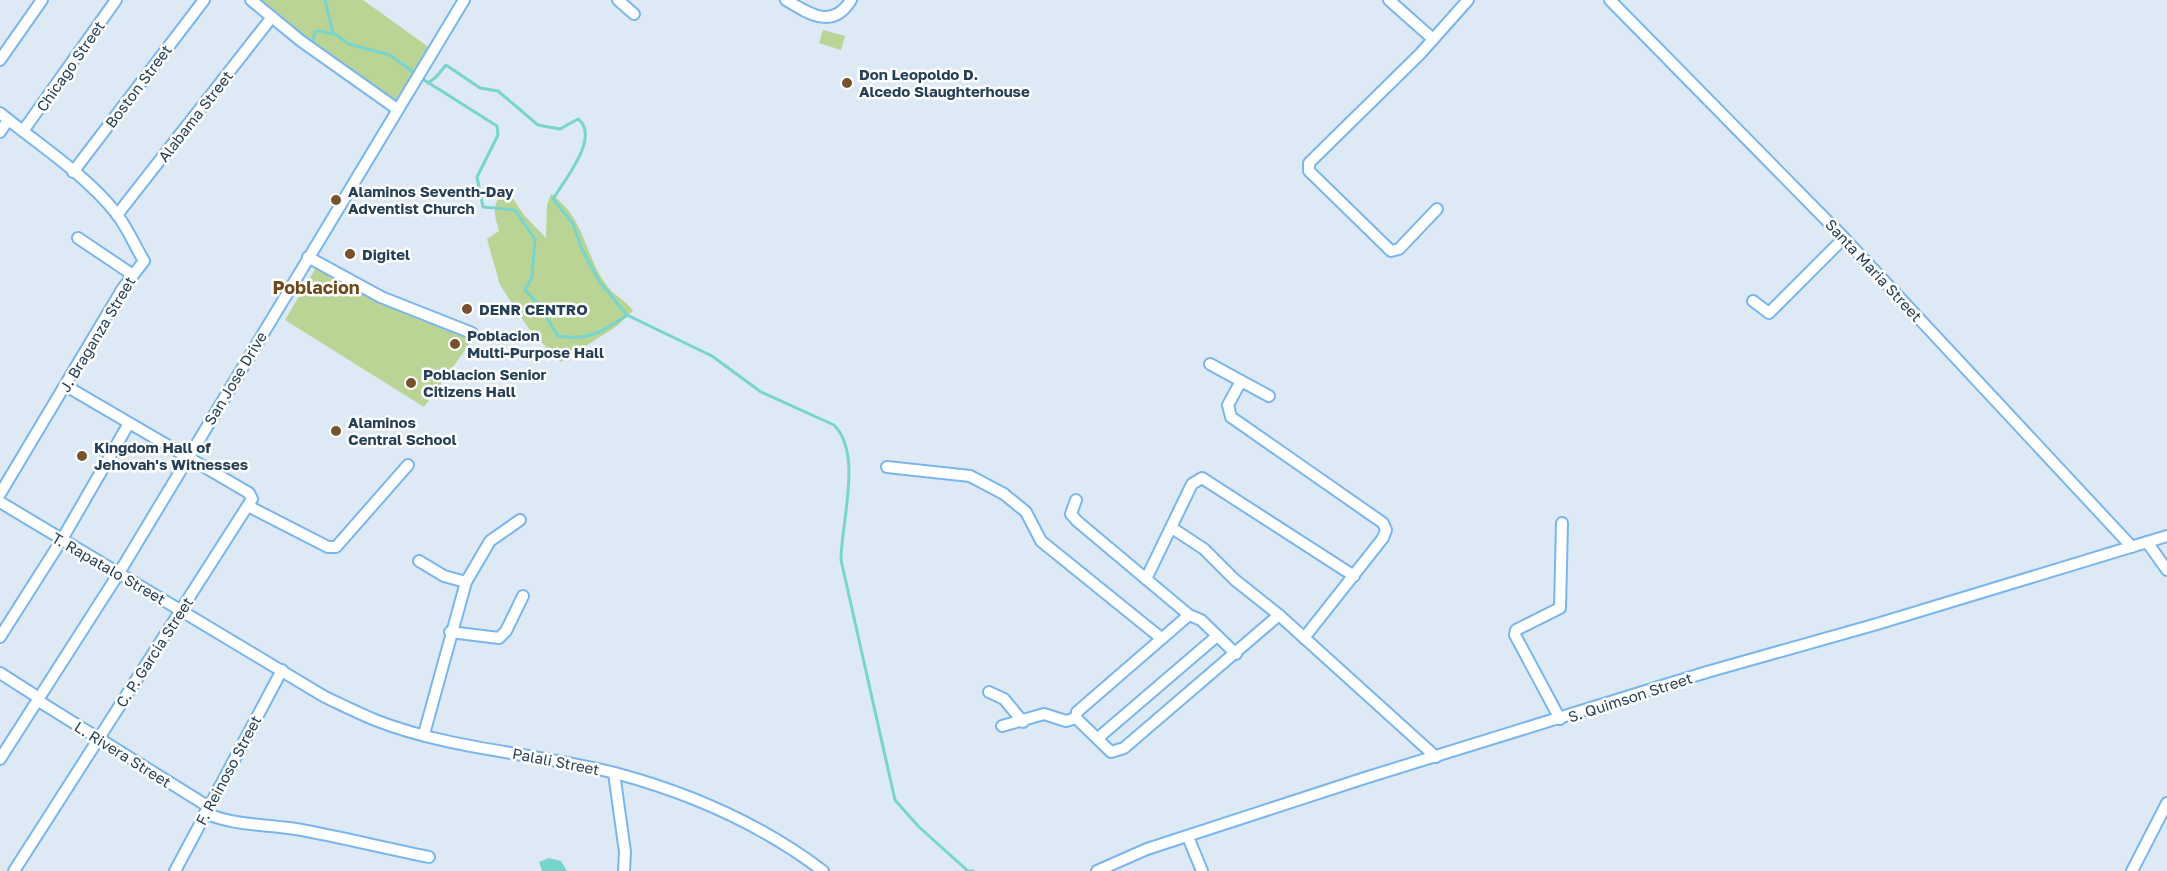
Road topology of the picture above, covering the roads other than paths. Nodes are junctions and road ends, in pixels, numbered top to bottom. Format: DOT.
graph roads {
  1 [pos="42,0"];
  2 [pos="116,0"];
  3 [pos="204,0"];
  4 [pos="251,0"];
  5 [pos="464,0"];
  6 [pos="618,0"];
  7 [pos="786,0"];
  8 [pos="851,0"];
  9 [pos="1389,0"];
  10 [pos="1468,0"];
  11 [pos="1610,0"];
  12 [pos="634,14"];
  13 [pos="272,17"];
  14 [pos="1433,39"];
  15 [pos="0,60"];
  16 [pos="397,109"];
  17 [pos="4,117"];
  18 [pos="23,131"];
  19 [pos="0,132"];
  20 [pos="73,172"];
  21 [pos="1437,209"];
  22 [pos="117,215"];
  23 [pos="78,238"];
  24 [pos="1844,238"];
  25 [pos="308,257"];
  26 [pos="133,274"];
  27 [pos="1753,301"];
  28 [pos="472,333"];
  29 [pos="1210,364"];
  30 [pos="1241,381"];
  31 [pos="66,386"];
  32 [pos="1269,396"];
  33 [pos="129,425"];
  34 [pos="187,458"];
  35 [pos="408,465"];
  36 [pos="887,467"];
  37 [pos="0,494"];
  38 [pos="1076,500"];
  39 [pos="0,502"];
  40 [pos="248,506"];
  41 [pos="520,520"];
  42 [pos="1562,523"];
  43 [pos="1172,528"];
  44 [pos="2167,536"];
  45 [pos="61,541"];
  46 [pos="2147,542"];
  47 [pos="2132,547"];
  48 [pos="419,561"];
  49 [pos="2167,570"];
  50 [pos="119,573"];
  51 [pos="1354,576"];
  52 [pos="1146,579"];
  53 [pos="465,582"];
  54 [pos="523,596"];
  55 [pos="182,610"];
  56 [pos="1189,615"];
  57 [pos="1278,615"];
  58 [pos="450,632"];
  59 [pos="1217,636"];
  60 [pos="0,637"];
  61 [pos="1161,638"];
  62 [pos="1304,638"];
  63 [pos="1236,654"];
  64 [pos="282,669"];
  65 [pos="0,674"];
  66 [pos="988,692"];
  67 [pos="38,699"];
  68 [pos="1076,718"];
  69 [pos="1560,719"];
  70 [pos="1023,722"];
  71 [pos="1002,726"];
  72 [pos="424,734"];
  73 [pos="97,738"];
  74 [pos="1098,738"];
  75 [pos="1436,757"];
  76 [pos="0,759"];
  77 [pos="614,773"];
  78 [pos="2167,803"];
  79 [pos="207,810"];
  80 [pos="1188,837"];
  81 [pos="429,857"];
  82 [pos="14,871"];
  83 [pos="175,871"];
  84 [pos="624,871"];
  85 [pos="823,871"];
  86 [pos="1097,871"];
  87 [pos="1202,871"];
  88 [pos="2132,871"];
  1 -- 15 [label="street"];
  2 -- 18 [label="street, Chicago Street"];
  3 -- 20 [label="street, Boston Street"];
  4 -- 13 [label="street"];
  5 -- 16 [label="street, San Jose Drive"];
  6 -- 12 [label="street"];
  7 -- 8 [label="street"];
  9 -- 14 [label="street"];
  10 -- 14 [label="street"];
  11 -- 24 [label="street, Santa Maria Street"];
  13 -- 16 [label="street"];
  13 -- 22 [label="street, Alabama Street"];
  14 -- 21 [label="street"];
  16 -- 25 [label="street, San Jose Drive"];
  17 -- 18 [label="street, J. Braganza Street"];
  17 -- 19 [label="street"];
  18 -- 20 [label="street, J. Braganza Street"];
  20 -- 22 [label="street, J. Braganza Street"];
  22 -- 26 [label="street, J. Braganza Street"];
  23 -- 26 [label="street"];
  24 -- 27 [label="street"];
  24 -- 47 [label="street, Santa Maria Street"];
  25 -- 28 [label="street"];
  25 -- 34 [label="street, San Jose Drive"];
  26 -- 31 [label="street, J. Braganza Street"];
  29 -- 30 [label="street"];
  30 -- 32 [label="street"];
  30 -- 51 [label="street"];
  31 -- 33 [label="street"];
  31 -- 37 [label="street, J. Braganza Street"];
  33 -- 34 [label="street"];
  33 -- 45 [label="street"];
  34 -- 40 [label="street"];
  34 -- 50 [label="street, San Jose Drive"];
  35 -- 40 [label="street"];
  36 -- 61 [label="street"];
  38 -- 52 [label="street"];
  39 -- 45 [label="street, T. Rapatalo Street"];
  40 -- 55 [label="street, C. P. Garcia Street"];
  41 -- 53 [label="street"];
  42 -- 69 [label="street"];
  43 -- 51 [label="street"];
  43 -- 52 [label="street"];
  43 -- 57 [label="street"];
  44 -- 46 [label="street, S. Quimson Street"];
  45 -- 50 [label="street, T. Rapatalo Street"];
  45 -- 60 [label="street"];
  46 -- 47 [label="street, S. Quimson Street"];
  46 -- 49 [label="street"];
  47 -- 69 [label="street, S. Quimson Street"];
  48 -- 53 [label="street"];
  50 -- 55 [label="street, T. Rapatalo Street"];
  50 -- 67 [label="street, San Jose Drive"];
  51 -- 62 [label="street"];
  52 -- 56 [label="street"];
  53 -- 58 [label="street"];
  54 -- 58 [label="street"];
  55 -- 64 [label="street, T. Rapatalo Street"];
  55 -- 73 [label="street, C. P. Garcia Street"];
  56 -- 59 [label="street"];
  56 -- 61 [label="street"];
  57 -- 62 [label="street"];
  57 -- 63 [label="street"];
  58 -- 72 [label="street"];
  59 -- 63 [label="street"];
  59 -- 74 [label="street"];
  61 -- 68 [label="street"];
  62 -- 75 [label="street"];
  63 -- 74 [label="street"];
  64 -- 72 [label="street, Palali Street"];
  64 -- 79 [label="street, F. Reinoso Street"];
  65 -- 67 [label="street, L. Rivera Street"];
  66 -- 70 [label="street"];
  67 -- 73 [label="street, L. Rivera Street"];
  67 -- 76 [label="street, San Jose Drive"];
  68 -- 70 [label="street"];
  68 -- 74 [label="street"];
  69 -- 75 [label="street, S. Quimson Street"];
  70 -- 71 [label="street"];
  72 -- 77 [label="street, Palali Street"];
  73 -- 79 [label="street, L. Rivera Street"];
  73 -- 82 [label="street, C. P. Garcia Street"];
  75 -- 80 [label="street, S. Quimson Street"];
  77 -- 84 [label="street"];
  77 -- 85 [label="street, Palali Street"];
  78 -- 88 [label="street"];
  79 -- 81 [label="street, L. Rivera Street"];
  79 -- 83 [label="street, F. Reinoso Street"];
  80 -- 86 [label="street, S. Quimson Street"];
  80 -- 87 [label="street"];
}
